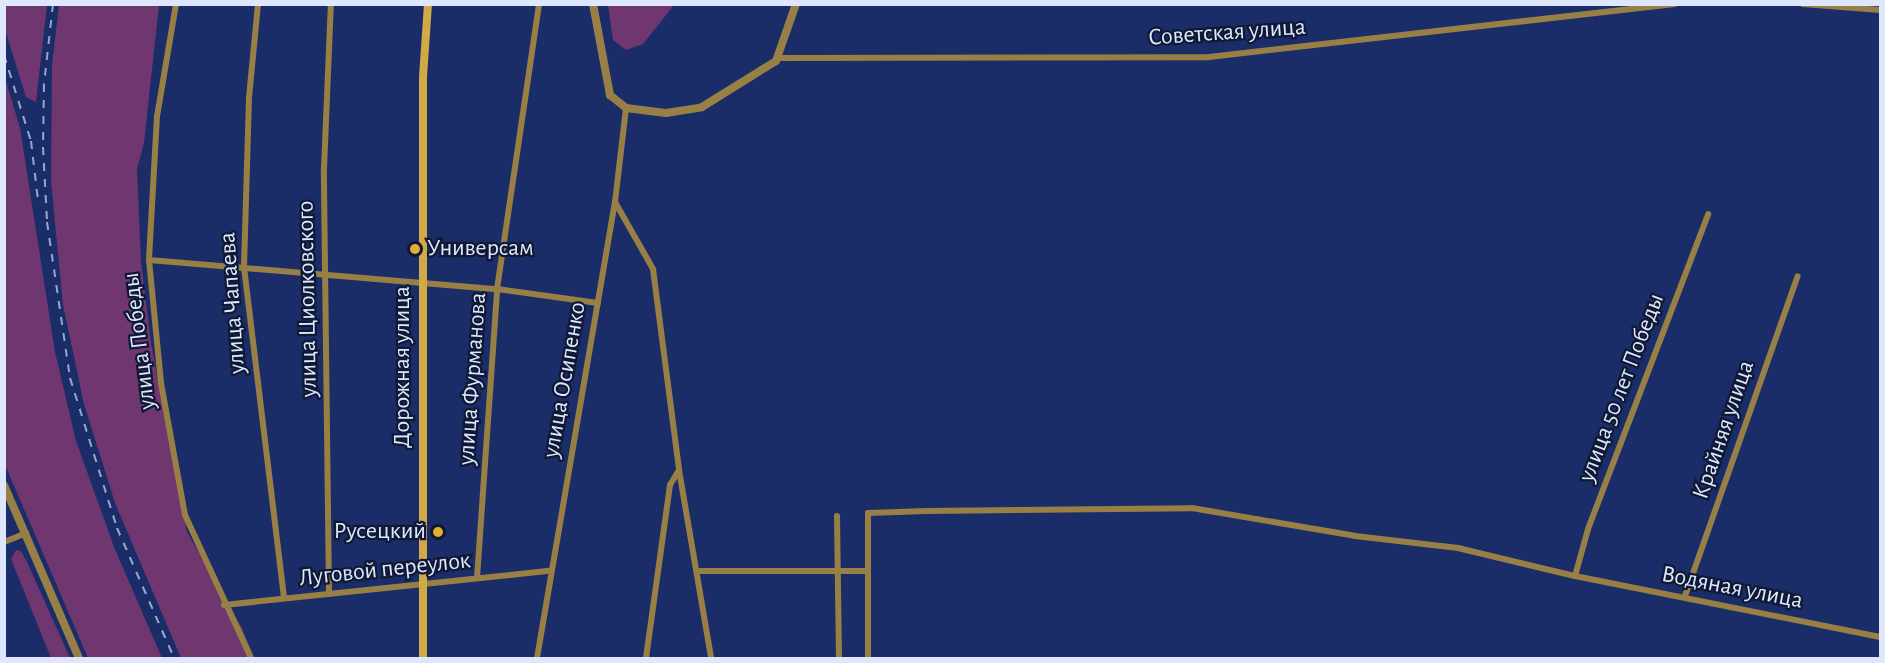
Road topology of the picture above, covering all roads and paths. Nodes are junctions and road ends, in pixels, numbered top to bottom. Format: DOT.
graph roads {
  1 [pos="176,4"];
  2 [pos="258,4"];
  3 [pos="331,4"];
  4 [pos="428,4"];
  5 [pos="539,4"];
  6 [pos="593,4"];
  7 [pos="796,4"];
  8 [pos="1675,4"];
  9 [pos="1803,4"];
  10 [pos="1881,10"];
  11 [pos="779,58"];
  12 [pos="626,108"];
  13 [pos="615,202"];
  14 [pos="1708,214"];
  15 [pos="149,260"];
  16 [pos="244,267"];
  17 [pos="325,276"];
  18 [pos="1798,276"];
  19 [pos="423,285"];
  20 [pos="497,289"];
  21 [pos="598,303"];
  22 [pos="679,470"];
  23 [pos="4,485"];
  24 [pos="837,516"];
  25 [pos="26,533"];
  26 [pos="4,542"];
  27 [pos="837,570"];
  28 [pos="549,571"];
  29 [pos="697,571"];
  30 [pos="867,571"];
  31 [pos="1575,576"];
  32 [pos="477,578"];
  33 [pos="422,584"];
  34 [pos="329,594"];
  35 [pos="1685,596"];
  36 [pos="284,598"];
  37 [pos="224,605"];
  38 [pos="1881,638"];
  39 [pos="79,658"];
  40 [pos="250,658"];
  41 [pos="423,658"];
  42 [pos="537,658"];
  43 [pos="646,658"];
  44 [pos="711,658"];
  45 [pos="839,658"];
  46 [pos="868,658"];
  1 -- 15 [label="street, улица Победы"];
  2 -- 16 [label="street, улица Чапаева"];
  3 -- 17 [label="street, улица Циолковского"];
  4 -- 19 [label="main road, Дорожная улица"];
  5 -- 20 [label="street, улица Фурманова"];
  6 -- 12 [label="street"];
  7 -- 11 [label="street"];
  8 -- 11 [label="street, Советская улица"];
  9 -- 10 [label="street"];
  11 -- 12 [label="street"];
  12 -- 13 [label="street, улица Осипенко"];
  13 -- 21 [label="street, улица Осипенко"];
  13 -- 22 [label="street"];
  14 -- 31 [label="street, улица 50 лет Победы"];
  15 -- 16 [label="street"];
  15 -- 37 [label="street, улица Победы"];
  16 -- 17 [label="street"];
  16 -- 36 [label="street, улица Чапаева"];
  17 -- 19 [label="street"];
  17 -- 34 [label="street, улица Циолковского"];
  18 -- 35 [label="street, Крайняя улица"];
  19 -- 20 [label="street"];
  19 -- 33 [label="main road, Дорожная улица"];
  20 -- 21 [label="street"];
  20 -- 32 [label="street, улица Фурманова"];
  21 -- 28 [label="street, улица Осипенко"];
  22 -- 29 [label="street"];
  22 -- 43 [label="street"];
  23 -- 25 [label="street"];
  24 -- 27 [label="street"];
  25 -- 26 [label="street"];
  25 -- 39 [label="street"];
  27 -- 29 [label="street"];
  27 -- 30 [label="street"];
  27 -- 45 [label="street"];
  28 -- 32 [label="street, Луговой переулок"];
  28 -- 42 [label="street, улица Осипенко"];
  29 -- 44 [label="street"];
  30 -- 31 [label="street, Водяная улица"];
  30 -- 46 [label="street"];
  31 -- 35 [label="street, Водяная улица"];
  32 -- 33 [label="street, Луговой переулок"];
  33 -- 34 [label="street, Луговой переулок"];
  33 -- 41 [label="main road, Дорожная улица"];
  34 -- 36 [label="street, Луговой переулок"];
  35 -- 38 [label="street, Водяная улица"];
  36 -- 37 [label="street, Луговой переулок"];
  37 -- 40 [label="street, улица Победы"];
}
